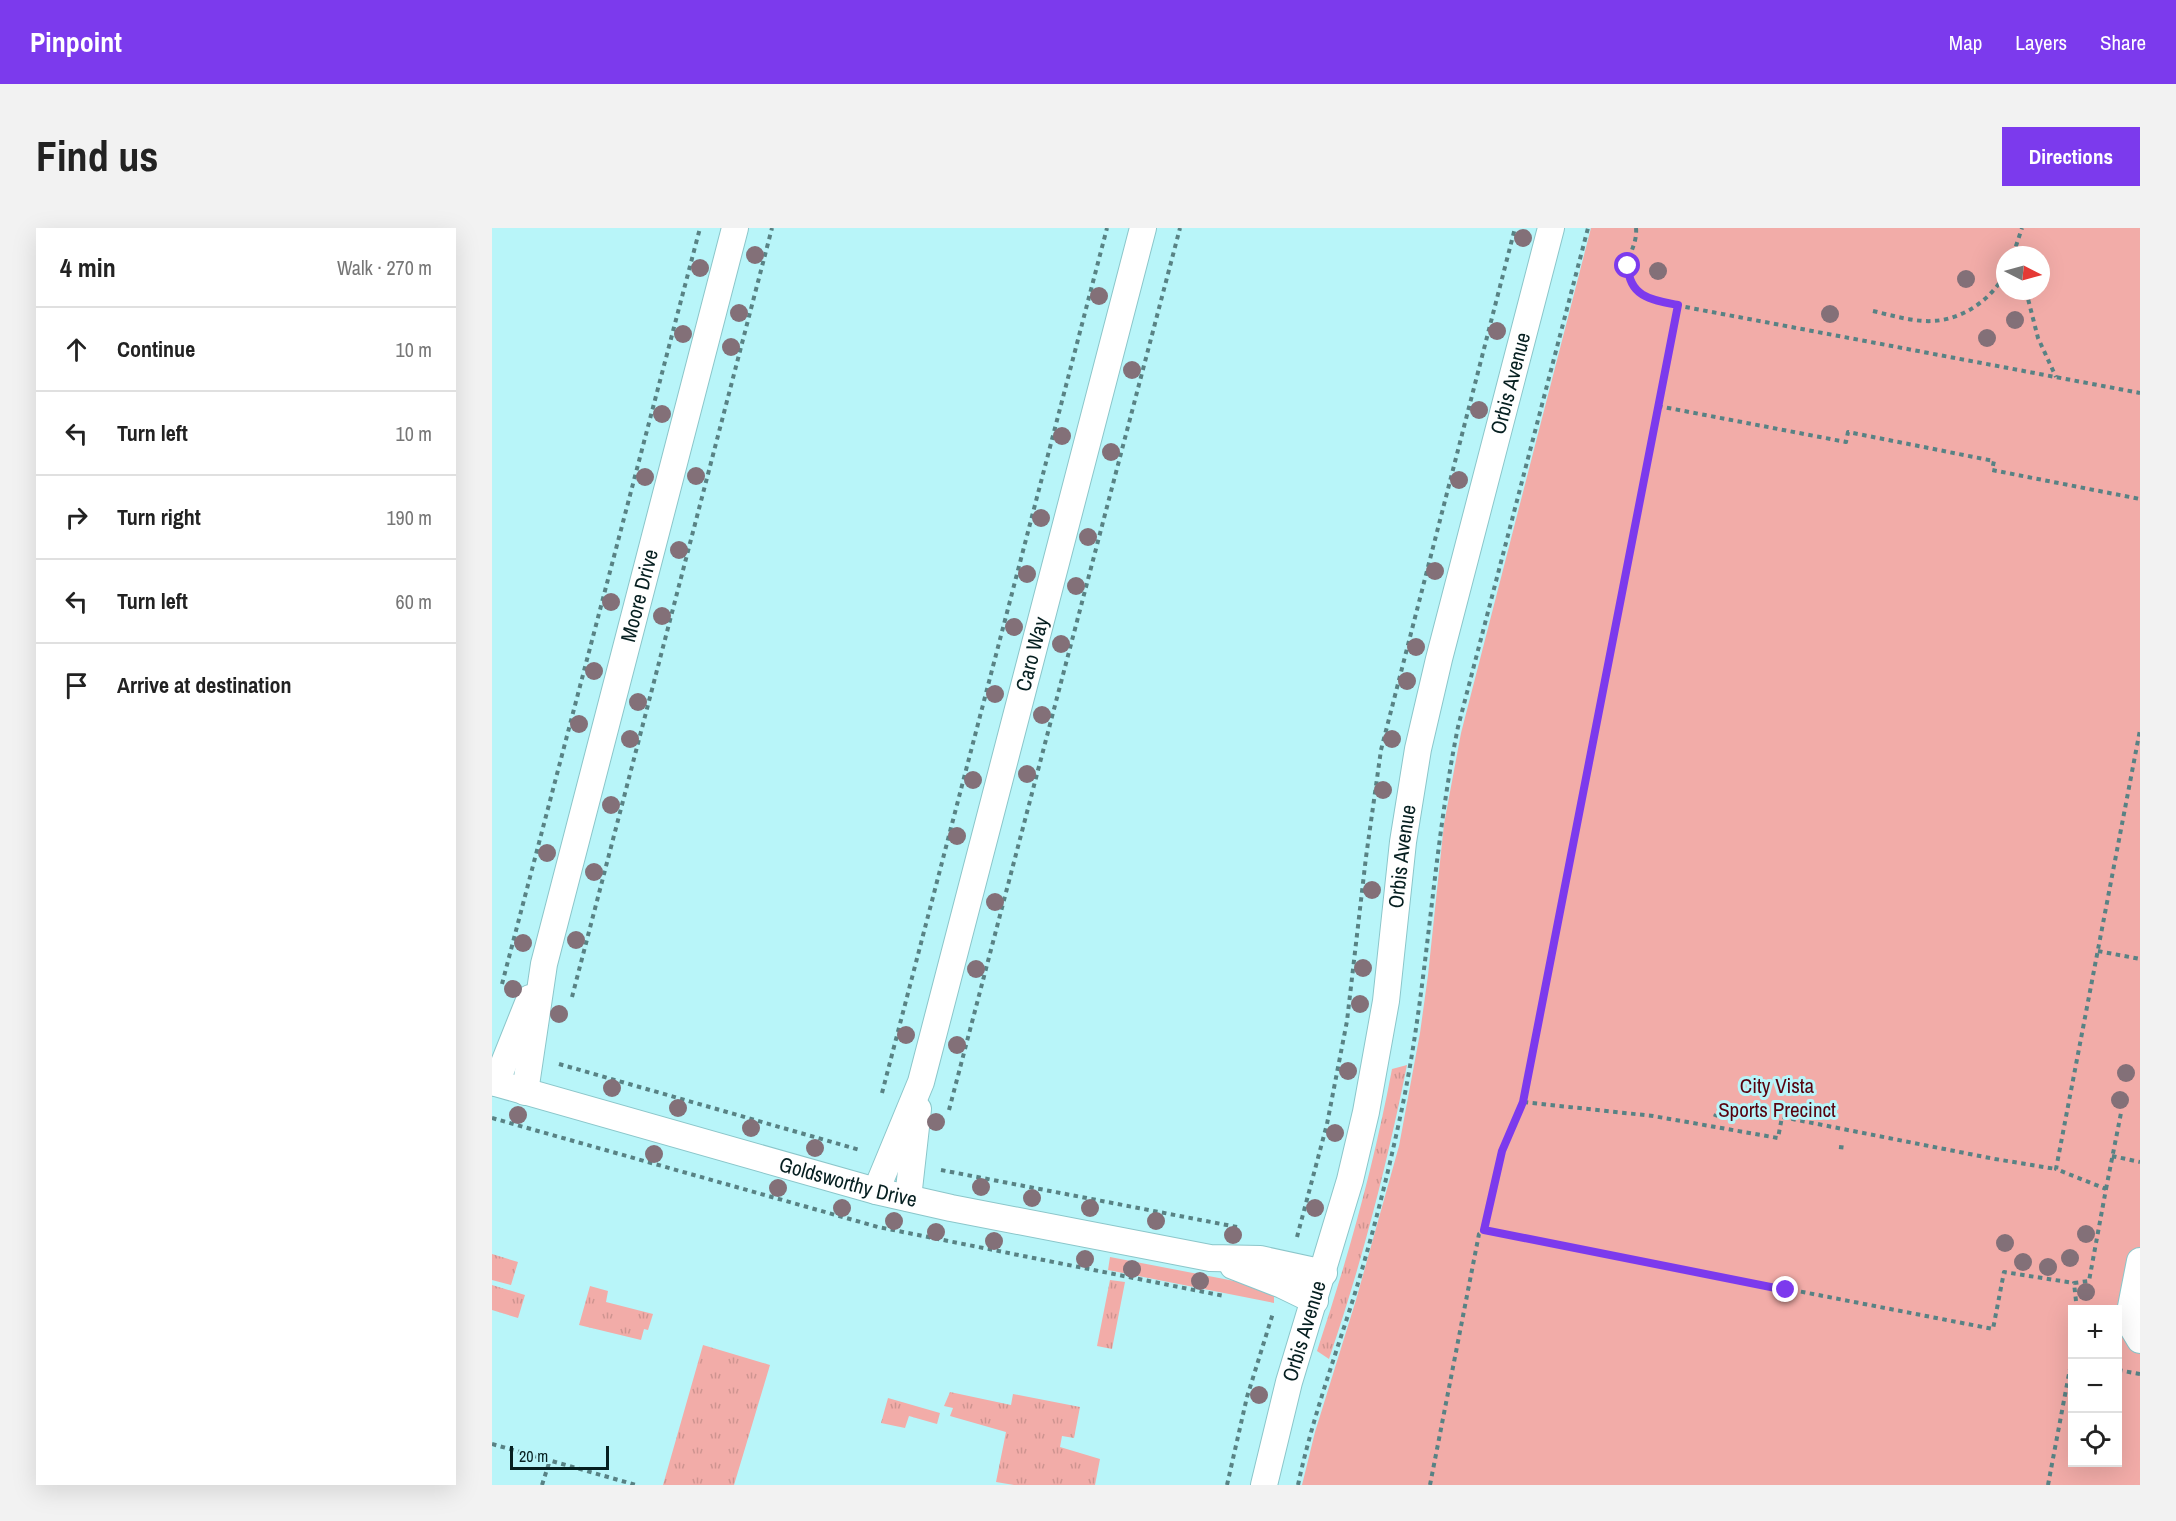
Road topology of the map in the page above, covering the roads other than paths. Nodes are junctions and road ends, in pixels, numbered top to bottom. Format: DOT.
graph roads {
  1 [pos="735,228"];
  2 [pos="1143,228"];
  3 [pos="1551,228"];
  4 [pos="544,964"];
  5 [pos="494,1083"];
  6 [pos="525,1092"];
  7 [pos="901,1161"];
  8 [pos="876,1191"];
  9 [pos="908,1198"];
  10 [pos="1210,1258"];
  11 [pos="2140,1261"];
  12 [pos="1324,1273"];
  13 [pos="1315,1301"];
  14 [pos="2140,1340"];
  15 [pos="1264,1485"];
  1 -- 4 [label="street, Moore Drive"];
  2 -- 7 [label="street, Caro Way"];
  3 -- 12 [label="street, Orbis Avenue"];
  4 -- 5 [label="street, Moore Drive"];
  4 -- 6 [label="street, Moore Drive"];
  5 -- 6 [label="street, Goldsworthy Drive"];
  6 -- 8 [label="street, Goldsworthy Drive"];
  7 -- 8 [label="street, Caro Way"];
  7 -- 9 [label="street, Caro Way"];
  8 -- 9 [label="street, Goldsworthy Drive"];
  9 -- 10 [label="street, Goldsworthy Drive"];
  10 -- 12 [label="street, Goldsworthy Drive"];
  10 -- 13 [label="street, Goldsworthy Drive"];
  11 -- 14 [label="street"];
  12 -- 13 [label="street, Orbis Avenue"];
  13 -- 15 [label="street, Orbis Avenue"];
}
